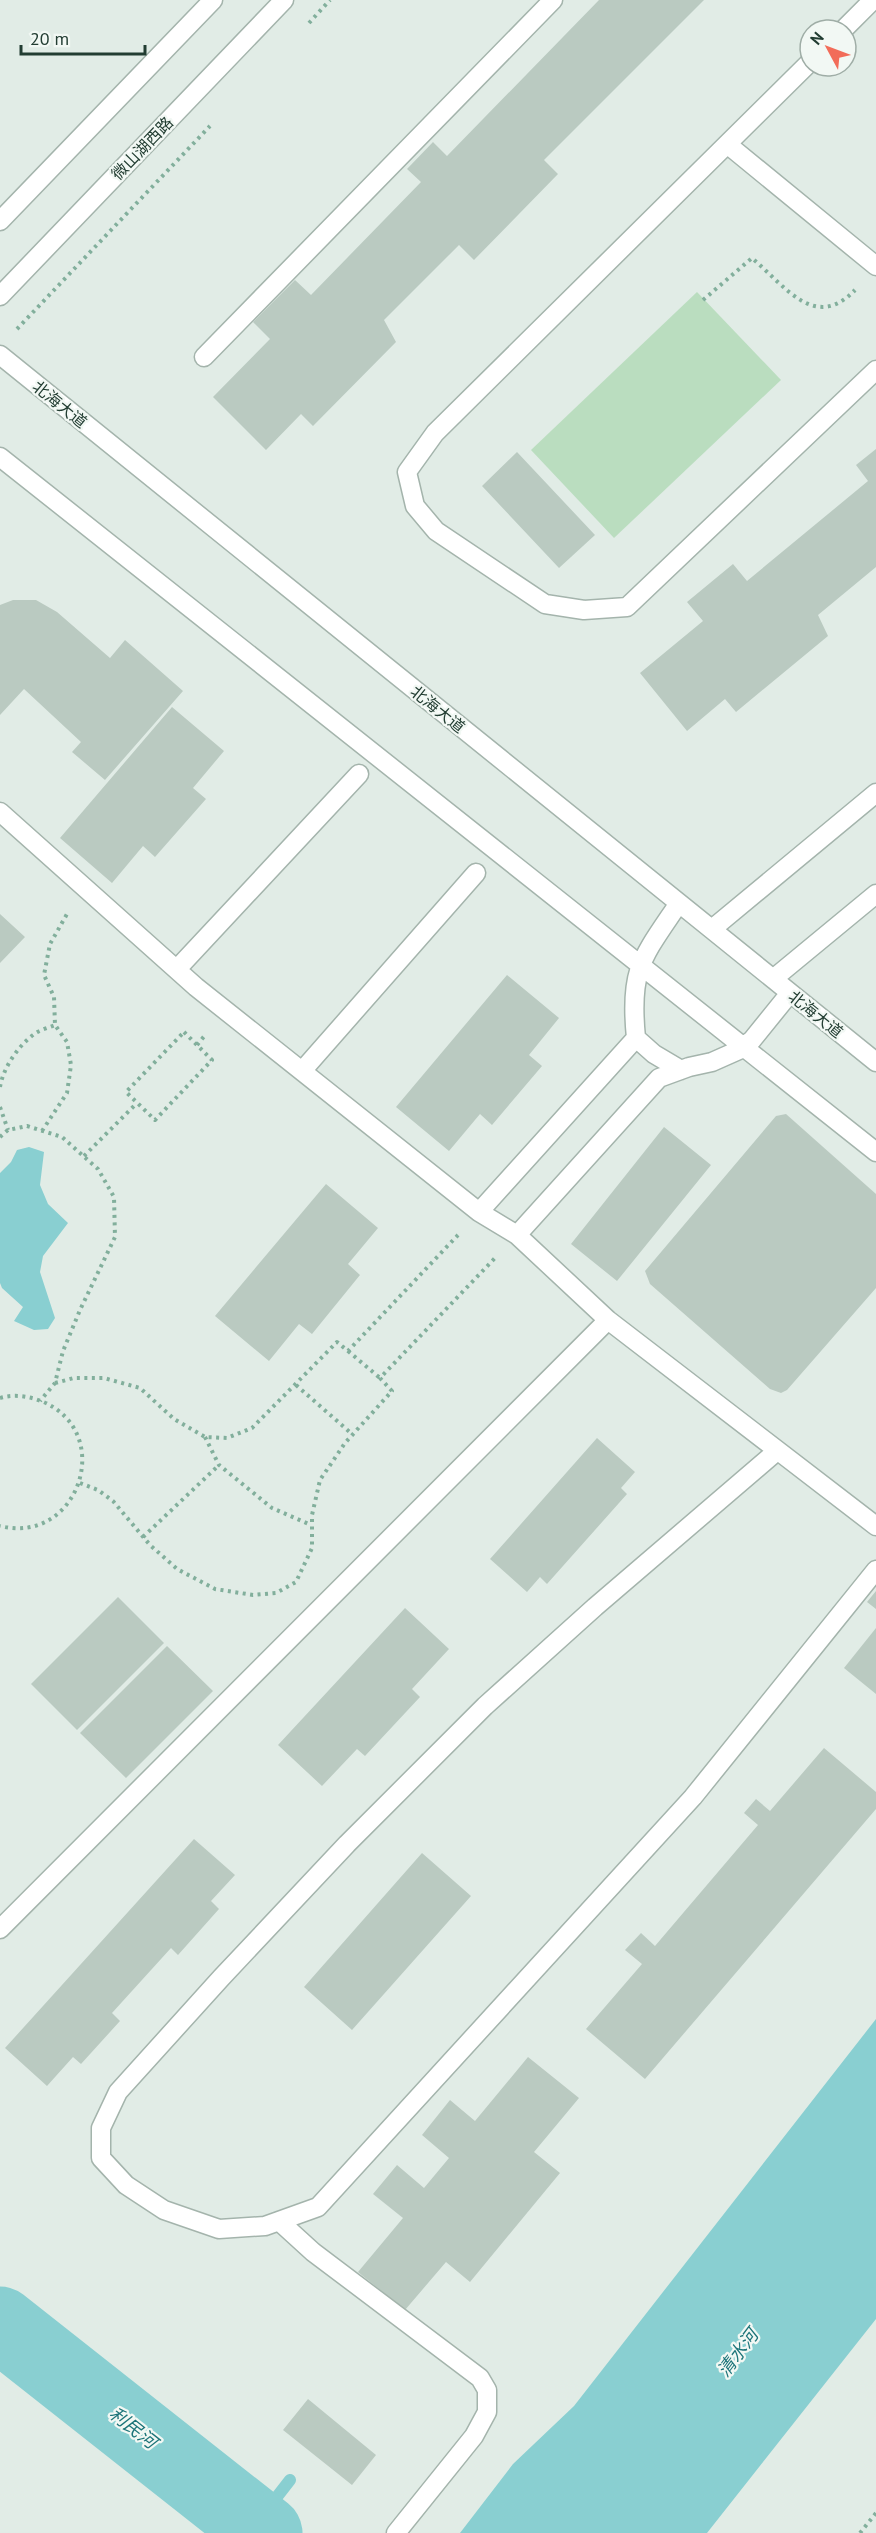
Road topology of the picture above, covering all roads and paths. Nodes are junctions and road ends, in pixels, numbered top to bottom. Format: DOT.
graph roads {
  1 [pos="213,0"];
  2 [pos="284,0"];
  3 [pos="330,0"];
  4 [pos="553,0"];
  5 [pos="873,0"];
  6 [pos="855,18"];
  7 [pos="305,26"];
  8 [pos="798,74"];
  9 [pos="214,122"];
  10 [pos="727,144"];
  11 [pos="0,221"];
  12 [pos="876,266"];
  13 [pos="861,283"];
  14 [pos="0,296"];
  15 [pos="703,300"];
  16 [pos="16,330"];
  17 [pos="0,356"];
  18 [pos="204,357"];
  19 [pos="876,370"];
  20 [pos="0,457"];
  21 [pos="359,774"];
  22 [pos="876,793"];
  23 [pos="0,812"];
  24 [pos="476,873"];
  25 [pos="82,885"];
  26 [pos="876,894"];
  27 [pos="679,903"];
  28 [pos="712,929"];
  29 [pos="640,964"];
  30 [pos="177,969"];
  31 [pos="773,979"];
  32 [pos="790,993"];
  33 [pos="55,1024"];
  34 [pos="636,1038"];
  35 [pos="744,1046"];
  36 [pos="876,1062"];
  37 [pos="681,1070"];
  38 [pos="302,1071"];
  39 [pos="0,1088"];
  40 [pos="137,1103"];
  41 [pos="0,1107"];
  42 [pos="8,1130"];
  43 [pos="42,1131"];
  44 [pos="0,1137"];
  45 [pos="876,1152"];
  46 [pos="84,1156"];
  47 [pos="479,1212"];
  48 [pos="517,1235"];
  49 [pos="608,1320"];
  50 [pos="348,1351"];
  51 [pos="380,1378"];
  52 [pos="55,1383"];
  53 [pos="296,1385"];
  54 [pos="0,1398"];
  55 [pos="40,1401"];
  56 [pos="352,1434"];
  57 [pos="205,1437"];
  58 [pos="777,1451"];
  59 [pos="219,1466"];
  60 [pos="80,1483"];
  61 [pos="311,1525"];
  62 [pos="0,1526"];
  63 [pos="876,1528"];
  64 [pos="143,1538"];
  65 [pos="876,1570"];
  66 [pos="0,1929"];
  67 [pos="279,2221"];
  68 [pos="876,2513"];
  69 [pos="396,2533"];
  70 [pos="860,2533"];
  1 -- 11 [label="street"];
  2 -- 14 [label="street, 微山湖西路"];
  3 -- 7 [label="path"];
  4 -- 18 [label="street"];
  5 -- 6 [label="street"];
  8 -- 10 [label="street"];
  9 -- 16 [label="path"];
  10 -- 12 [label="street"];
  10 -- 19 [label="street"];
  13 -- 15 [label="path"];
  17 -- 27 [label="street, 北海大道"];
  20 -- 29 [label="street"];
  21 -- 30 [label="street"];
  22 -- 28 [label="street"];
  23 -- 25 [label="street"];
  24 -- 38 [label="street"];
  25 -- 30 [label="street"];
  25 -- 33 [label="path"];
  26 -- 31 [label="street"];
  27 -- 28 [label="street, 北海大道"];
  27 -- 29 [label="street"];
  28 -- 31 [label="street, 北海大道"];
  29 -- 34 [label="street"];
  29 -- 35 [label="street"];
  30 -- 38 [label="street"];
  31 -- 32 [label="street, 北海大道"];
  32 -- 35 [label="street"];
  32 -- 36 [label="street, 北海大道"];
  33 -- 39 [label="path"];
  33 -- 43 [label="path"];
  34 -- 37 [label="street"];
  34 -- 47 [label="street"];
  35 -- 37 [label="street"];
  35 -- 45 [label="street"];
  37 -- 48 [label="street"];
  38 -- 47 [label="street"];
  40 -- 40 [label="path"];
  40 -- 46 [label="path"];
  41 -- 42 [label="path"];
  42 -- 43 [label="path"];
  42 -- 44 [label="path"];
  43 -- 46 [label="path"];
  46 -- 52 [label="path"];
  47 -- 48 [label="street"];
  47 -- 50 [label="path"];
  48 -- 49 [label="street"];
  48 -- 51 [label="path"];
  49 -- 58 [label="street"];
  49 -- 66 [label="street"];
  50 -- 51 [label="path"];
  50 -- 53 [label="path"];
  51 -- 56 [label="path"];
  52 -- 55 [label="path"];
  52 -- 57 [label="path"];
  53 -- 56 [label="path"];
  53 -- 57 [label="path"];
  54 -- 55 [label="path"];
  55 -- 60 [label="path"];
  56 -- 61 [label="path"];
  57 -- 59 [label="path"];
  58 -- 63 [label="street"];
  58 -- 67 [label="street"];
  59 -- 61 [label="path"];
  59 -- 64 [label="path"];
  60 -- 62 [label="path"];
  60 -- 64 [label="path"];
  61 -- 64 [label="path"];
  65 -- 67 [label="street"];
  67 -- 69 [label="street"];
  68 -- 70 [label="path"];
}
